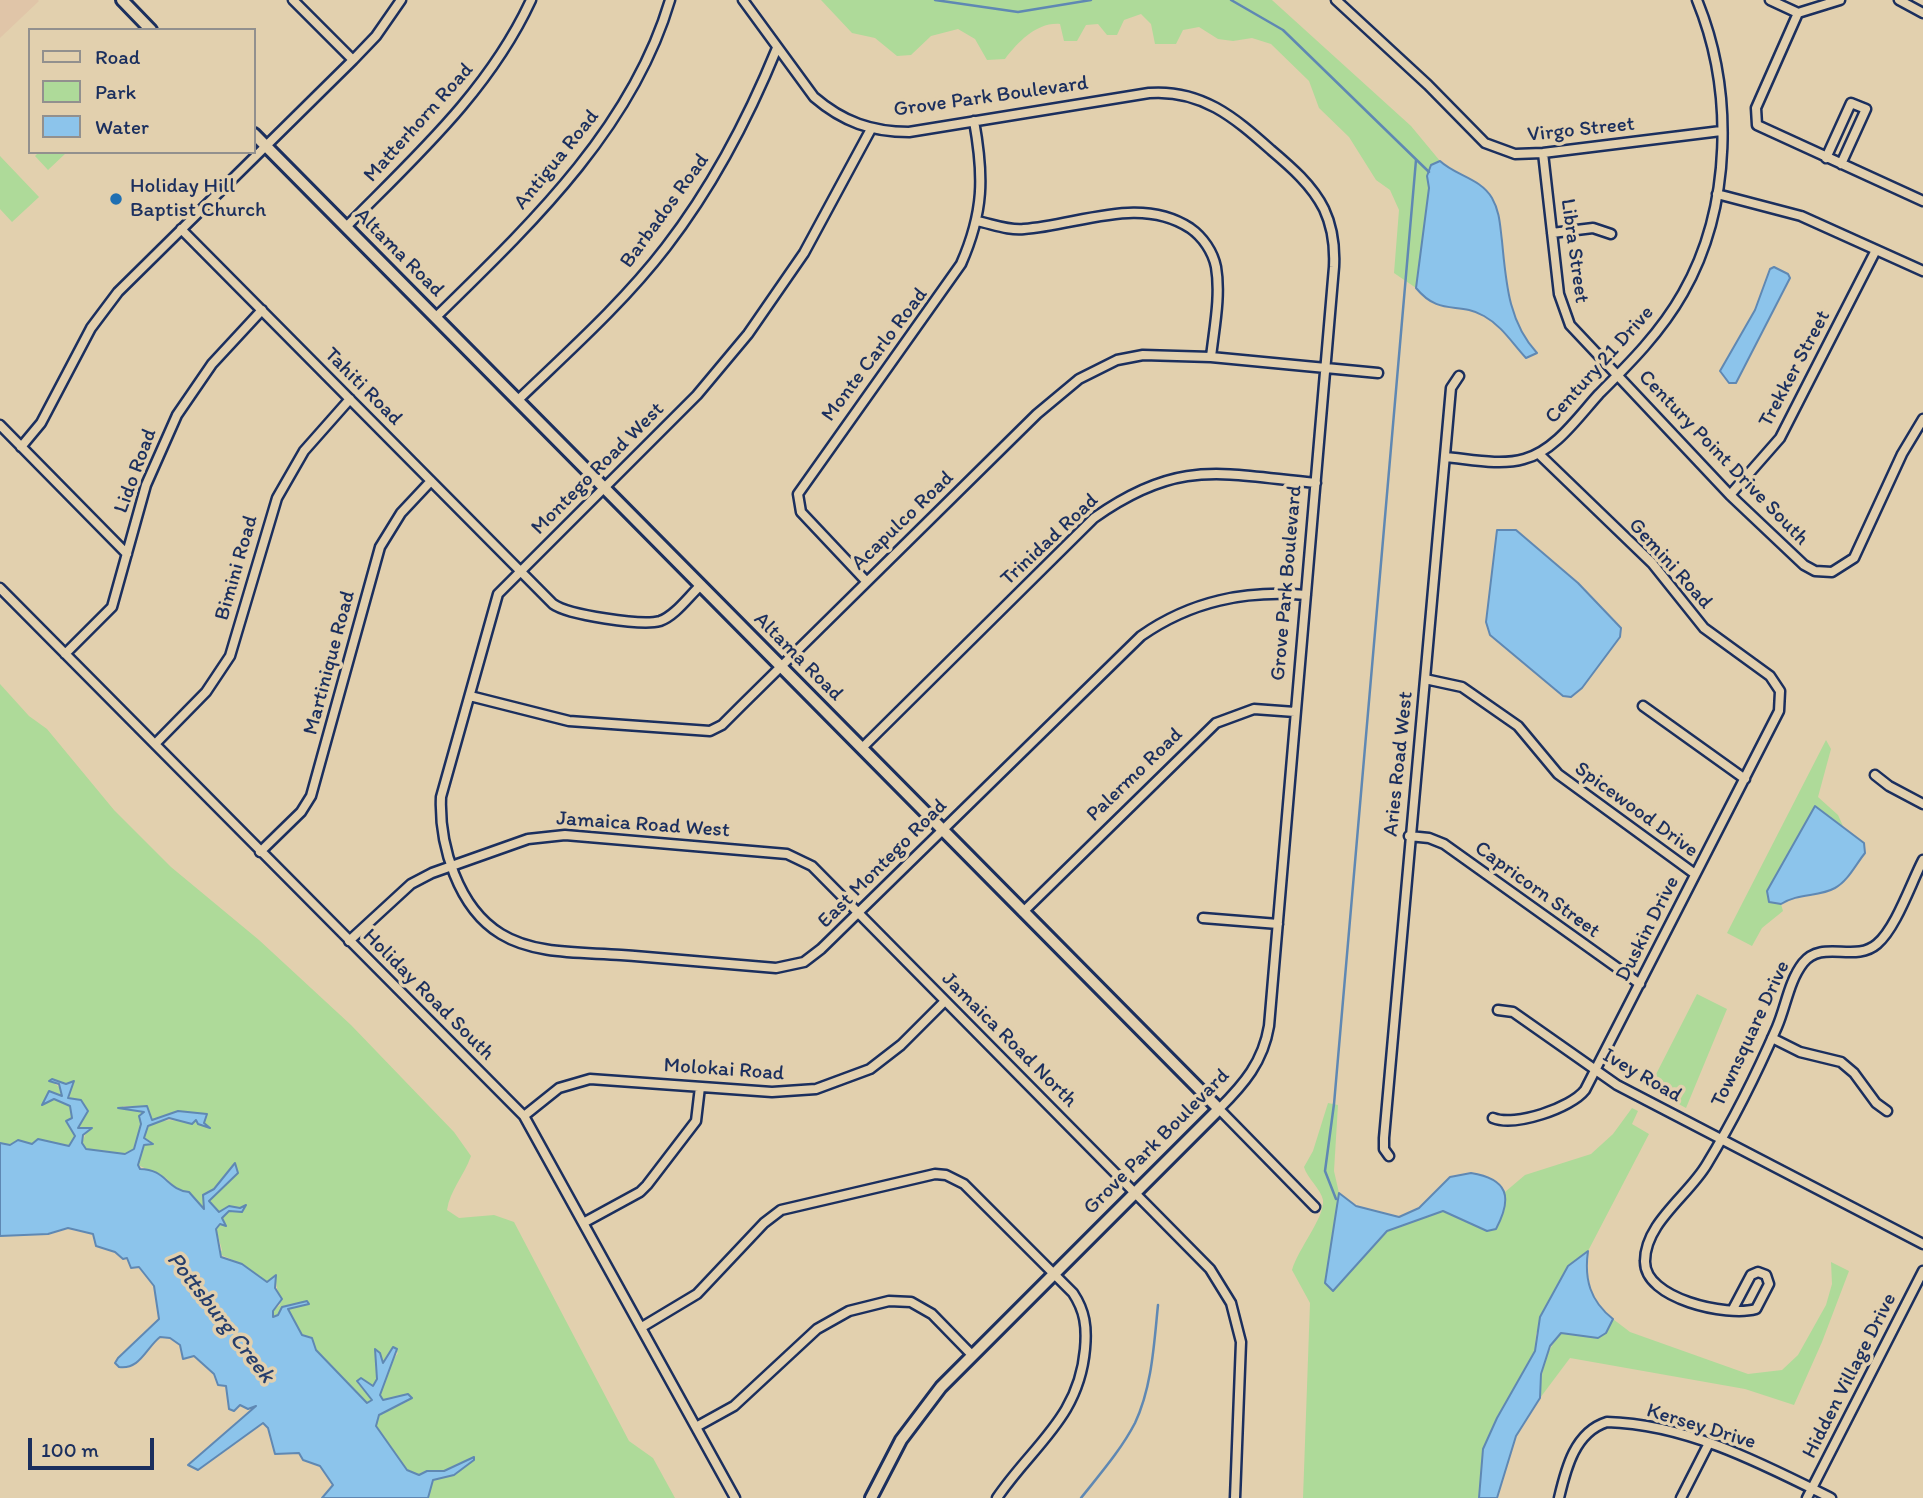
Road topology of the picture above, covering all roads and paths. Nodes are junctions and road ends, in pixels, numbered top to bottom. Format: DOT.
graph roads {
  1 [pos="122,0"];
  2 [pos="293,0"];
  3 [pos="401,0"];
  4 [pos="531,0"];
  5 [pos="670,0"];
  6 [pos="743,0"];
  7 [pos="1336,0"];
  8 [pos="1697,0"];
  9 [pos="1770,0"];
  10 [pos="1840,0"];
  11 [pos="1899,0"];
  12 [pos="1922,9"];
  13 [pos="1798,13"];
  14 [pos="149,28"];
  15 [pos="777,48"];
  16 [pos="353,60"];
  17 [pos="974,121"];
  18 [pos="871,129"];
  19 [pos="1721,131"];
  20 [pos="256,136"];
  21 [pos="265,145"];
  22 [pos="1543,153"];
  23 [pos="1826,158"];
  24 [pos="1841,164"];
  25 [pos="1717,194"];
  26 [pos="1923,201"];
  27 [pos="977,221"];
  28 [pos="346,227"];
  29 [pos="181,229"];
  30 [pos="1552,233"];
  31 [pos="1611,234"];
  32 [pos="1877,250"];
  33 [pos="1923,271"];
  34 [pos="262,310"];
  35 [pos="436,317"];
  36 [pos="1211,358"];
  37 [pos="1325,367"];
  38 [pos="1378,373"];
  39 [pos="1618,375"];
  40 [pos="1459,376"];
  41 [pos="350,399"];
  42 [pos="518,400"];
  43 [pos="1923,419"];
  44 [pos="0,425"];
  45 [pos="21,447"];
  46 [pos="1539,454"];
  47 [pos="1445,457"];
  48 [pos="431,481"];
  49 [pos="1316,483"];
  50 [pos="604,487"];
  51 [pos="1730,495"];
  52 [pos="127,554"];
  53 [pos="520,571"];
  54 [pos="866,581"];
  55 [pos="701,585"];
  56 [pos="0,588"];
  57 [pos="1306,595"];
  58 [pos="65,654"];
  59 [pos="781,667"];
  60 [pos="1425,679"];
  61 [pos="1780,691"];
  62 [pos="470,696"];
  63 [pos="1643,706"];
  64 [pos="1295,712"];
  65 [pos="155,744"];
  66 [pos="862,748"];
  67 [pos="1875,775"];
  68 [pos="1745,779"];
  69 [pos="1923,804"];
  70 [pos="942,830"];
  71 [pos="1409,836"];
  72 [pos="260,852"];
  73 [pos="1923,860"];
  74 [pos="453,866"];
  75 [pos="1695,874"];
  76 [pos="1023,912"];
  77 [pos="858,913"];
  78 [pos="1203,918"];
  79 [pos="1278,924"];
  80 [pos="349,941"];
  81 [pos="1640,984"];
  82 [pos="945,1001"];
  83 [pos="1498,1010"];
  84 [pos="1772,1038"];
  85 [pos="1595,1070"];
  86 [pos="700,1087"];
  87 [pos="1219,1109"];
  88 [pos="1887,1111"];
  89 [pos="524,1116"];
  90 [pos="1493,1118"];
  91 [pos="1720,1139"];
  92 [pos="1389,1156"];
  93 [pos="1135,1192"];
  94 [pos="1315,1207"];
  95 [pos="585,1222"];
  96 [pos="1923,1244"];
  97 [pos="1923,1271"];
  98 [pos="1053,1273"];
  99 [pos="1733,1310"];
  100 [pos="642,1327"];
  101 [pos="971,1354"];
  102 [pos="696,1427"];
  103 [pos="1709,1443"];
  104 [pos="1812,1489"];
  105 [pos="735,1498"];
  106 [pos="871,1498"];
  107 [pos="997,1498"];
  108 [pos="1235,1498"];
  109 [pos="1559,1498"];
  110 [pos="1681,1498"];
  111 [pos="1807,1498"];
  112 [pos="1830,1498"];
  1 -- 14 [label="street"];
  2 -- 16 [label="street"];
  3 -- 16 [label="street"];
  4 -- 28 [label="street, Matterhorn Road"];
  5 -- 35 [label="street, Antigua Road"];
  6 -- 15 [label="street, Grove Park Boulevard"];
  7 -- 22 [label="street, Virgo Street"];
  8 -- 19 [label="street, Century 21 Drive"];
  9 -- 13 [label="street"];
  10 -- 13 [label="street"];
  11 -- 12 [label="street"];
  13 -- 23 [label="street"];
  15 -- 18 [label="street, Grove Park Boulevard"];
  15 -- 42 [label="street, Barbados Road"];
  16 -- 21 [label="street"];
  17 -- 18 [label="street, Grove Park Boulevard"];
  17 -- 27 [label="street, Monte Carlo Road"];
  17 -- 37 [label="street, Grove Park Boulevard"];
  18 -- 50 [label="street, Montego Road West"];
  19 -- 22 [label="street, Virgo Street"];
  19 -- 25 [label="street, Century 21 Drive"];
  20 -- 21 [label="street, Altama Road"];
  21 -- 28 [label="street, Altama Road"];
  21 -- 29 [label="street"];
  22 -- 30 [label="street, Libra Street"];
  23 -- 24 [label="street"];
  23 -- 24 [label="street"];
  24 -- 26 [label="street"];
  25 -- 32 [label="street"];
  25 -- 39 [label="street, Century 21 Drive"];
  27 -- 36 [label="street"];
  27 -- 54 [label="street, Monte Carlo Road"];
  28 -- 35 [label="street, Altama Road"];
  29 -- 34 [label="street, Tahiti Road"];
  29 -- 45 [label="street"];
  30 -- 31 [label="street"];
  30 -- 39 [label="street, Libra Street"];
  32 -- 33 [label="street"];
  32 -- 51 [label="street, Trekker Street"];
  34 -- 41 [label="street, Tahiti Road"];
  34 -- 52 [label="street, Lido Road"];
  35 -- 42 [label="street, Altama Road"];
  36 -- 37 [label="street, Acapulco Road"];
  36 -- 54 [label="street, Acapulco Road"];
  37 -- 38 [label="street, Acapulco Road"];
  37 -- 49 [label="street, Grove Park Boulevard"];
  39 -- 46 [label="street, Century 21 Drive"];
  39 -- 51 [label="street, Century Point Drive South"];
  40 -- 47 [label="street, Aries Road West"];
  41 -- 48 [label="street, Tahiti Road"];
  41 -- 65 [label="street, Bimini Road"];
  42 -- 50 [label="street, Altama Road"];
  43 -- 51 [label="street, Century Point Drive South"];
  44 -- 45 [label="street"];
  45 -- 52 [label="street"];
  46 -- 47 [label="street"];
  46 -- 61 [label="street, Gemini Road"];
  47 -- 60 [label="street, Aries Road West"];
  48 -- 53 [label="street, Tahiti Road"];
  48 -- 72 [label="street, Martinique Road"];
  49 -- 57 [label="street, Grove Park Boulevard"];
  49 -- 66 [label="street, Trinidad Road"];
  50 -- 53 [label="street, Montego Road West"];
  50 -- 55 [label="street, Altama Road"];
  52 -- 58 [label="street, Lido Road"];
  53 -- 55 [label="street, Tahiti Road"];
  53 -- 62 [label="street, Montego Road West"];
  54 -- 59 [label="street, Acapulco Road"];
  55 -- 59 [label="street, Altama Road"];
  56 -- 58 [label="street, Holiday Road South"];
  57 -- 64 [label="street, Grove Park Boulevard"];
  57 -- 70 [label="street, East Montego Road"];
  58 -- 65 [label="street, Holiday Road South"];
  59 -- 62 [label="street, Acapulco Road"];
  59 -- 66 [label="street, Altama Road"];
  60 -- 71 [label="street, Aries Road West"];
  60 -- 75 [label="street, Spicewood Drive"];
  61 -- 68 [label="street, Duskin Drive"];
  62 -- 74 [label="street, Montego Road West"];
  63 -- 68 [label="street"];
  64 -- 76 [label="street, Palermo Road"];
  64 -- 79 [label="street, Grove Park Boulevard"];
  65 -- 72 [label="street, Holiday Road South"];
  66 -- 70 [label="street, Altama Road"];
  67 -- 69 [label="street"];
  68 -- 75 [label="street, Duskin Drive"];
  70 -- 76 [label="street, Altama Road"];
  70 -- 77 [label="street, East Montego Road"];
  71 -- 81 [label="street, Capricorn Street"];
  71 -- 92 [label="street, Aries Road West"];
  72 -- 80 [label="street, Holiday Road South"];
  73 -- 84 [label="street, Townsquare Drive"];
  74 -- 77 [label="street, Jamaica Road West"];
  74 -- 77 [label="street, East Montego Road"];
  74 -- 80 [label="street, Jamaica Road West"];
  75 -- 81 [label="street, Duskin Drive"];
  76 -- 87 [label="street, Altama Road"];
  77 -- 82 [label="street, Jamaica Road North"];
  78 -- 79 [label="street"];
  79 -- 87 [label="street, Grove Park Boulevard"];
  80 -- 89 [label="street, Holiday Road South"];
  81 -- 85 [label="street, Duskin Drive"];
  82 -- 86 [label="street, Molokai Road"];
  82 -- 93 [label="street, Jamaica Road North"];
  83 -- 85 [label="street, Ivey Road"];
  84 -- 88 [label="street"];
  84 -- 91 [label="street, Townsquare Drive"];
  85 -- 90 [label="street, Duskin Drive"];
  85 -- 91 [label="street, Ivey Road"];
  86 -- 89 [label="street, Molokai Road"];
  86 -- 95 [label="street"];
  87 -- 93 [label="street, Grove Park Boulevard"];
  87 -- 94 [label="street, Altama Road"];
  89 -- 95 [label="street, Holiday Road South"];
  91 -- 96 [label="street, Ivey Road"];
  91 -- 99 [label="street, Townsquare Drive"];
  93 -- 98 [label="street, Grove Park Boulevard"];
  93 -- 108 [label="street, Jamaica Road North"];
  95 -- 100 [label="street, Holiday Road South"];
  97 -- 104 [label="street, Hidden Village Drive"];
  98 -- 100 [label="street"];
  98 -- 101 [label="street, Grove Park Boulevard"];
  98 -- 107 [label="street"];
  99 -- 99 [label="street"];
  100 -- 102 [label="street, Holiday Road South"];
  101 -- 102 [label="street"];
  101 -- 106 [label="street, Grove Park Boulevard"];
  102 -- 105 [label="street, Holiday Road South"];
  103 -- 104 [label="street, Kersey Drive"];
  103 -- 109 [label="street, Kersey Drive"];
  103 -- 110 [label="street"];
  104 -- 111 [label="street, Hidden Village Drive"];
  104 -- 112 [label="street, Kersey Drive"];
}
